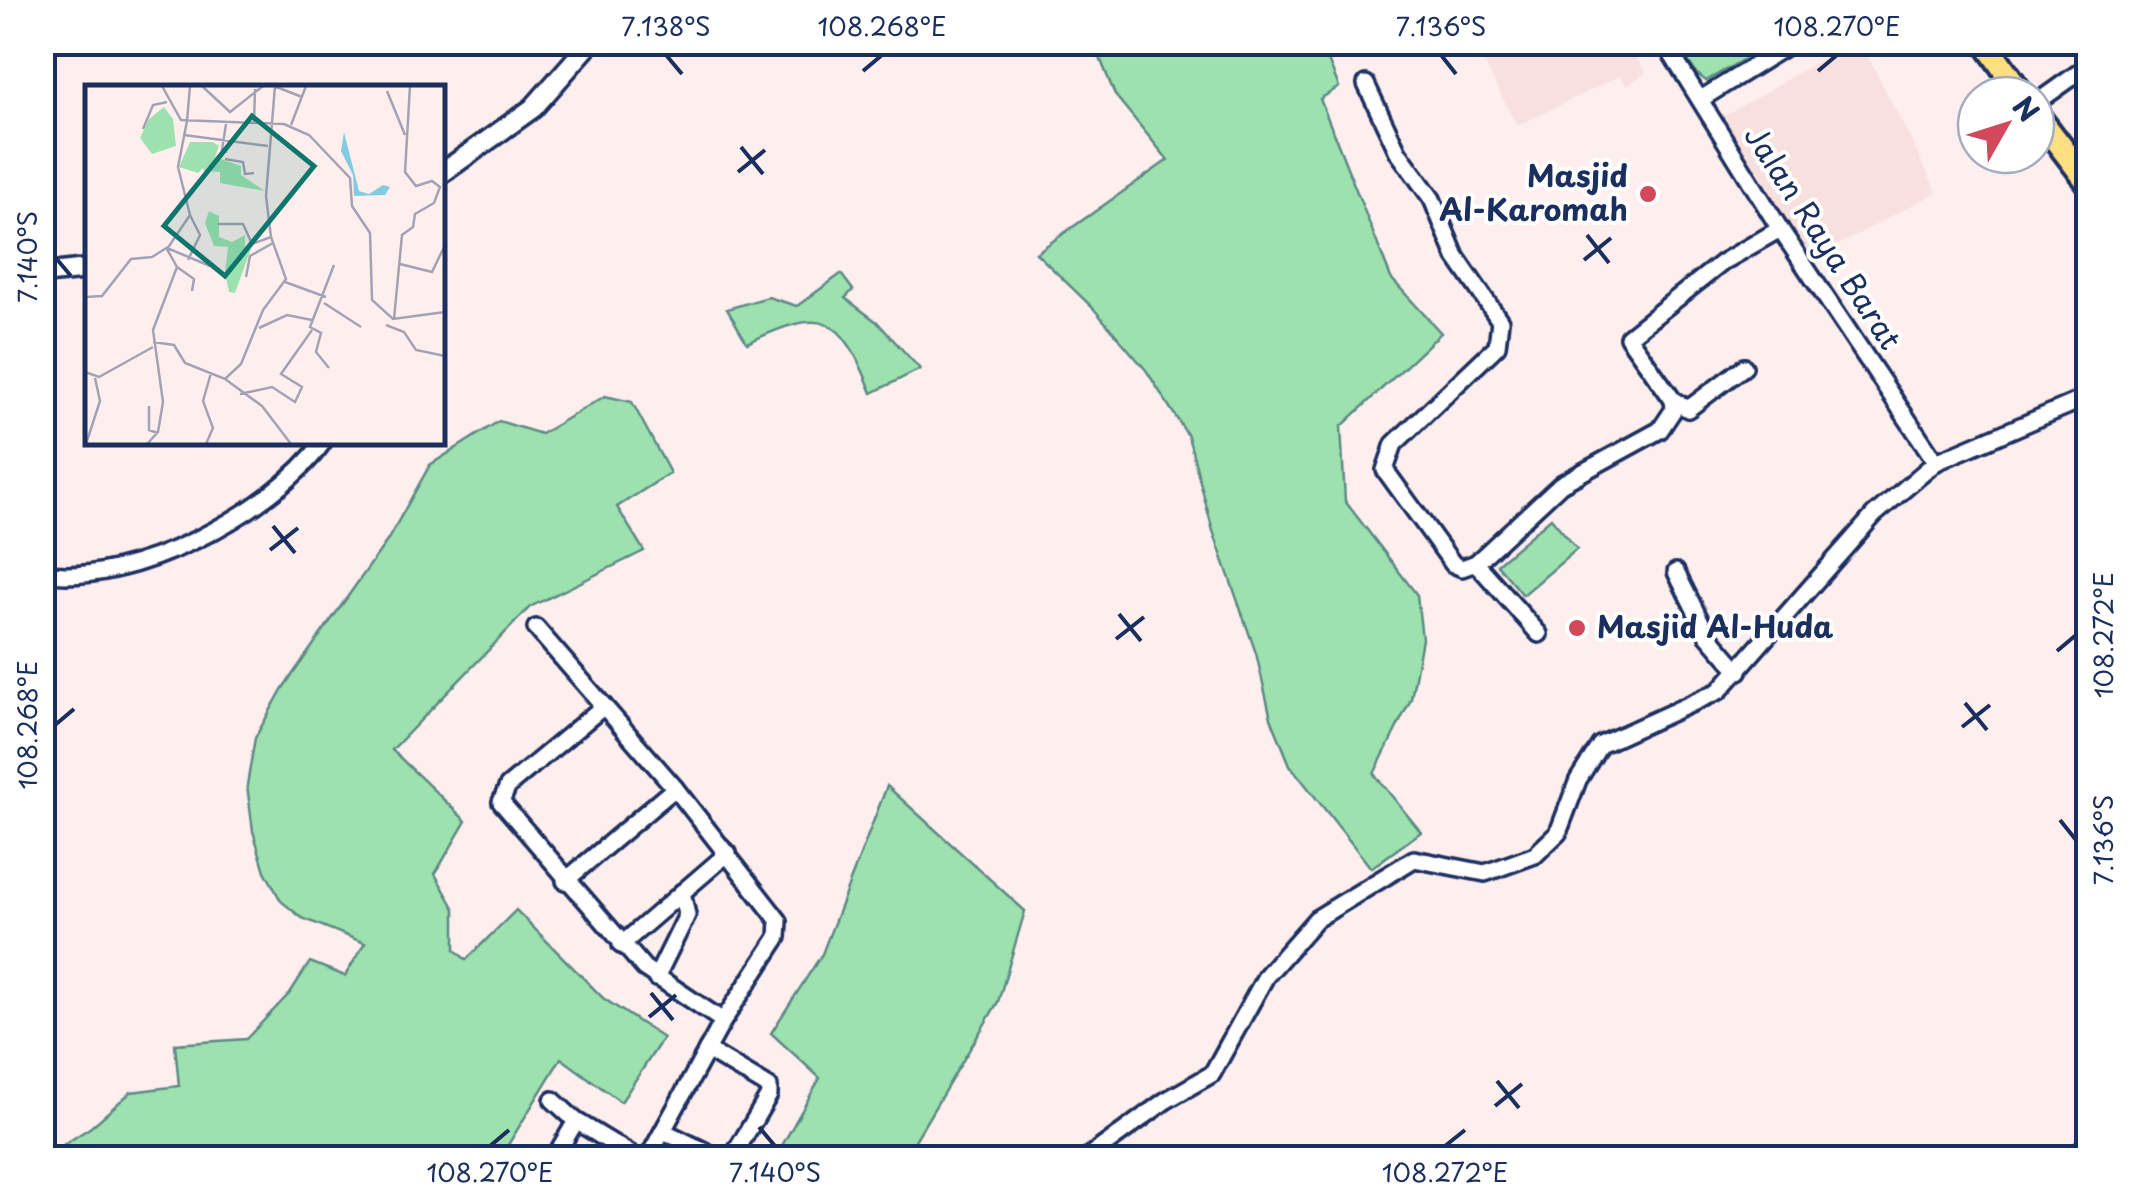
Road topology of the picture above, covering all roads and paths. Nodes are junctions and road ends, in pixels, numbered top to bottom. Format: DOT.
graph roads {
  1 [pos="591,42"];
  2 [pos="1664,42"];
  3 [pos="1793,42"];
  4 [pos="1984,42"];
  5 [pos="2088,66"];
  6 [pos="2008,75"];
  7 [pos="1366,84"];
  8 [pos="2056,89"];
  9 [pos="1701,99"];
  10 [pos="2056,140"];
  11 [pos="445,171"];
  12 [pos="2088,182"];
  13 [pos="1780,229"];
  14 [pos="85,269"];
  15 [pos="42,274"];
  16 [pos="1744,367"];
  17 [pos="2088,397"];
  18 [pos="1672,400"];
  19 [pos="321,445"];
  20 [pos="1936,462"];
  21 [pos="1476,562"];
  22 [pos="1676,572"];
  23 [pos="42,574"];
  24 [pos="536,628"];
  25 [pos="1539,634"];
  26 [pos="1739,671"];
  27 [pos="604,706"];
  28 [pos="675,788"];
  29 [pos="728,853"];
  30 [pos="565,881"];
  31 [pos="682,892"];
  32 [pos="620,945"];
  33 [pos="656,978"];
  34 [pos="722,1021"];
  35 [pos="706,1050"];
  36 [pos="553,1100"];
  37 [pos="576,1120"];
  38 [pos="663,1130"];
  39 [pos="554,1158"];
  40 [pos="638,1158"];
  41 [pos="648,1158"];
  42 [pos="720,1158"];
  43 [pos="732,1158"];
  44 [pos="1087,1158"];
  1 -- 11 [label="street"];
  2 -- 9 [label="street, Jalan Raya Barat"];
  3 -- 9 [label="street"];
  4 -- 6 [label="main road"];
  5 -- 8 [label="street"];
  7 -- 21 [label="street"];
  9 -- 13 [label="street, Jalan Raya Barat"];
  10 -- 12 [label="main road"];
  13 -- 18 [label="street"];
  13 -- 20 [label="street, Jalan Raya Barat"];
  14 -- 15 [label="street"];
  16 -- 18 [label="street"];
  17 -- 20 [label="street"];
  18 -- 21 [label="street"];
  19 -- 23 [label="street"];
  20 -- 26 [label="street"];
  21 -- 25 [label="street"];
  22 -- 26 [label="street"];
  24 -- 27 [label="street"];
  26 -- 44 [label="street"];
  27 -- 28 [label="street"];
  27 -- 30 [label="street"];
  28 -- 29 [label="street"];
  28 -- 30 [label="street"];
  29 -- 31 [label="street"];
  29 -- 34 [label="street"];
  30 -- 32 [label="street"];
  31 -- 32 [label="street"];
  31 -- 33 [label="street"];
  32 -- 33 [label="street"];
  33 -- 34 [label="street"];
  34 -- 35 [label="street"];
  35 -- 38 [label="street"];
  35 -- 43 [label="street"];
  36 -- 37 [label="street"];
  37 -- 39 [label="street"];
  37 -- 40 [label="street"];
  38 -- 41 [label="street"];
  38 -- 42 [label="street"];
}
